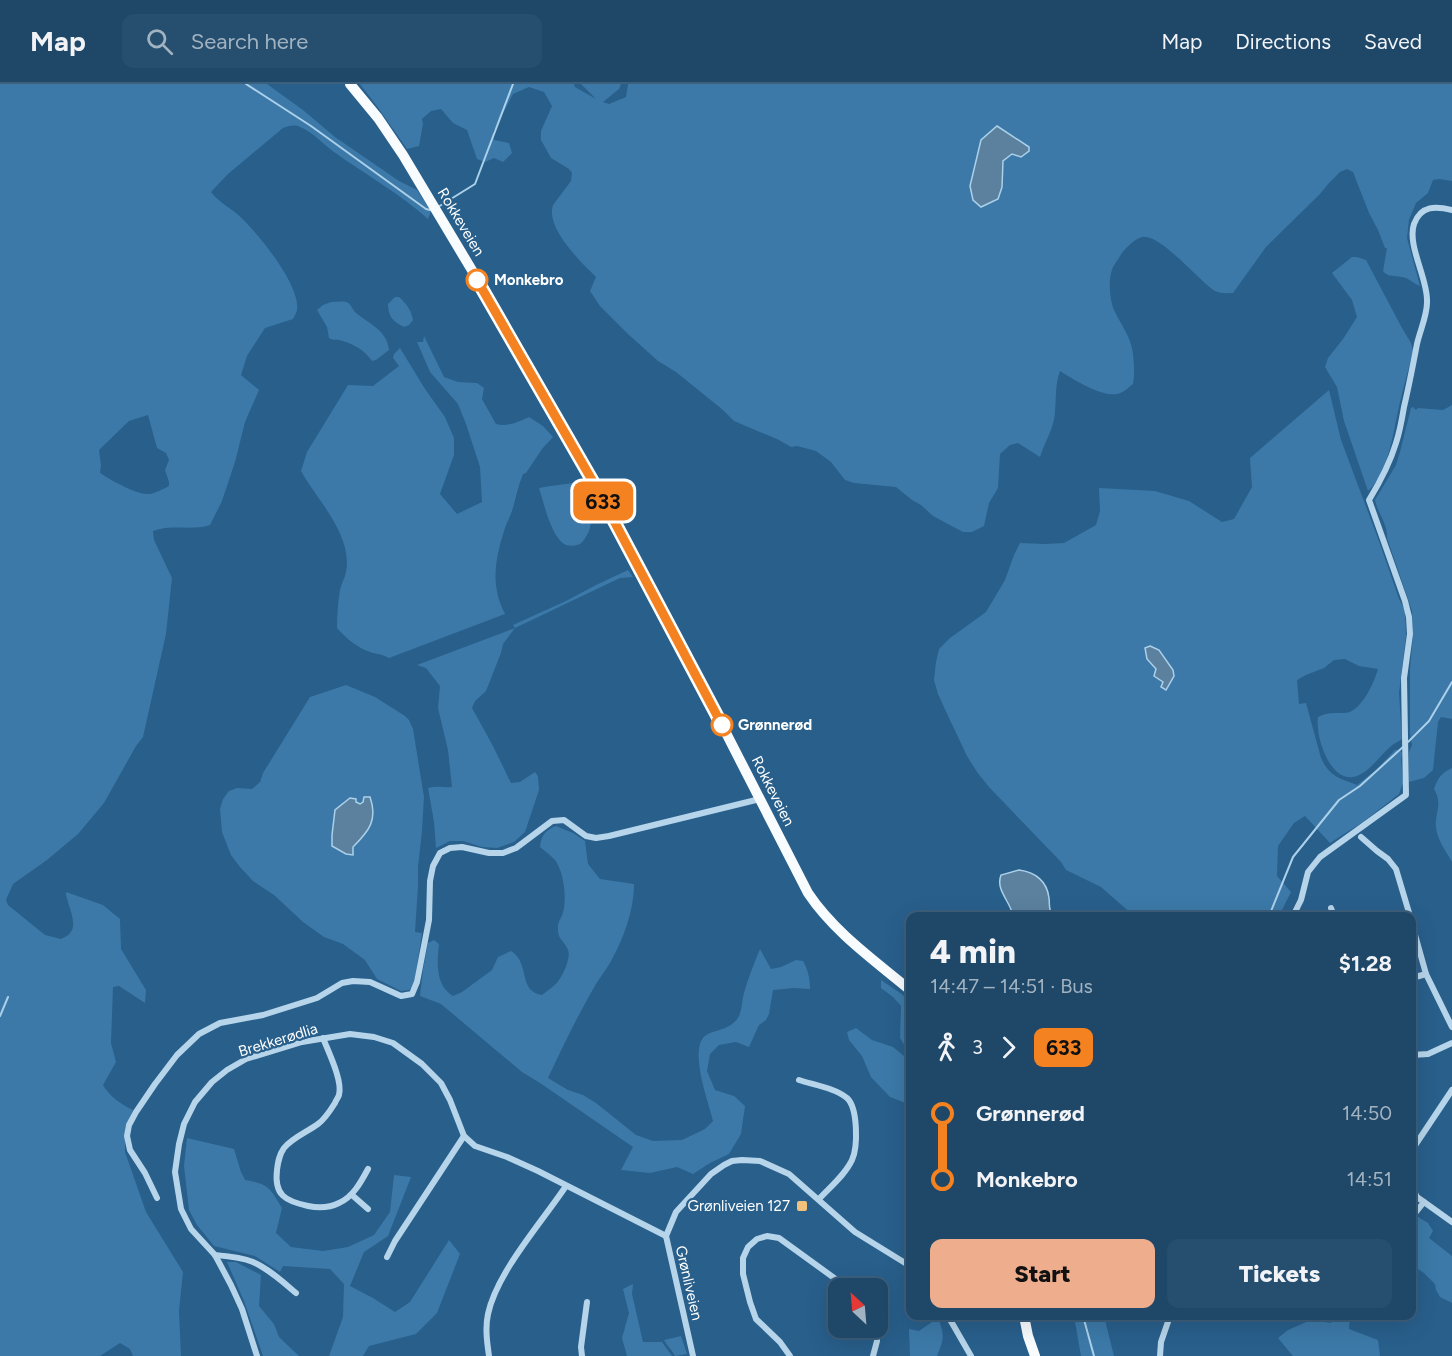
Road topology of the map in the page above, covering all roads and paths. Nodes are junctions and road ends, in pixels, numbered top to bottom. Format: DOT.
graph roads {
  1 [pos="350,84"];
  2 [pos="1452,210"];
  3 [pos="760,799"];
  4 [pos="1361,837"];
  5 [pos="1331,908"];
  6 [pos="1295,912"];
  7 [pos="1332,912"];
  8 [pos="1409,912"];
  9 [pos="1416,938"];
  10 [pos="1426,974"];
  11 [pos="1416,977"];
  12 [pos="906,987"];
  13 [pos="1452,1027"];
  14 [pos="323,1038"];
  15 [pos="1452,1043"];
  16 [pos="1416,1055"];
  17 [pos="799,1080"];
  18 [pos="1452,1090"];
  19 [pos="464,1136"];
  20 [pos="1416,1144"];
  21 [pos="368,1169"];
  22 [pos="566,1186"];
  23 [pos="352,1195"];
  24 [pos="1416,1195"];
  25 [pos="157,1198"];
  26 [pos="819,1199"];
  27 [pos="1424,1202"];
  28 [pos="368,1209"];
  29 [pos="1416,1212"];
  30 [pos="1452,1222"];
  31 [pos="666,1236"];
  32 [pos="214,1255"];
  33 [pos="387,1257"];
  34 [pos="906,1264"];
  35 [pos="834,1278"];
  36 [pos="296,1293"];
  37 [pos="587,1302"];
  38 [pos="950,1320"];
  39 [pos="1025,1320"];
  40 [pos="1169,1320"];
  41 [pos="877,1338"];
  42 [pos="257,1356"];
  43 [pos="489,1356"];
  44 [pos="582,1356"];
  45 [pos="693,1356"];
  46 [pos="790,1356"];
  47 [pos="873,1356"];
  48 [pos="970,1356"];
  49 [pos="1035,1356"];
  50 [pos="1160,1356"];
  1 -- 3 [label="main road, Rokkeveien"];
  2 -- 6 [label="street"];
  3 -- 12 [label="main road, Rokkeveien"];
  3 -- 25 [label="street"];
  4 -- 8 [label="street"];
  5 -- 7 [label="street"];
  9 -- 10 [label="street"];
  10 -- 11 [label="street"];
  10 -- 13 [label="street"];
  14 -- 19 [label="street, Brekkerødlia"];
  14 -- 23 [label="street"];
  14 -- 32 [label="street, Brekkerødlia"];
  15 -- 16 [label="street"];
  17 -- 26 [label="street"];
  18 -- 20 [label="street"];
  19 -- 22 [label="street"];
  19 -- 33 [label="street"];
  21 -- 23 [label="street"];
  22 -- 31 [label="street"];
  22 -- 43 [label="street"];
  23 -- 28 [label="street"];
  24 -- 27 [label="street"];
  26 -- 31 [label="street, Grønliveien"];
  26 -- 34 [label="street, Grønliveien"];
  27 -- 29 [label="street"];
  27 -- 30 [label="street"];
  31 -- 45 [label="street, Grønliveien"];
  32 -- 36 [label="street"];
  32 -- 42 [label="street, Brekkerødlia"];
  35 -- 46 [label="street"];
  37 -- 44 [label="street"];
  38 -- 48 [label="street"];
  39 -- 49 [label="main road"];
  40 -- 50 [label="street"];
  41 -- 47 [label="street"];
}
